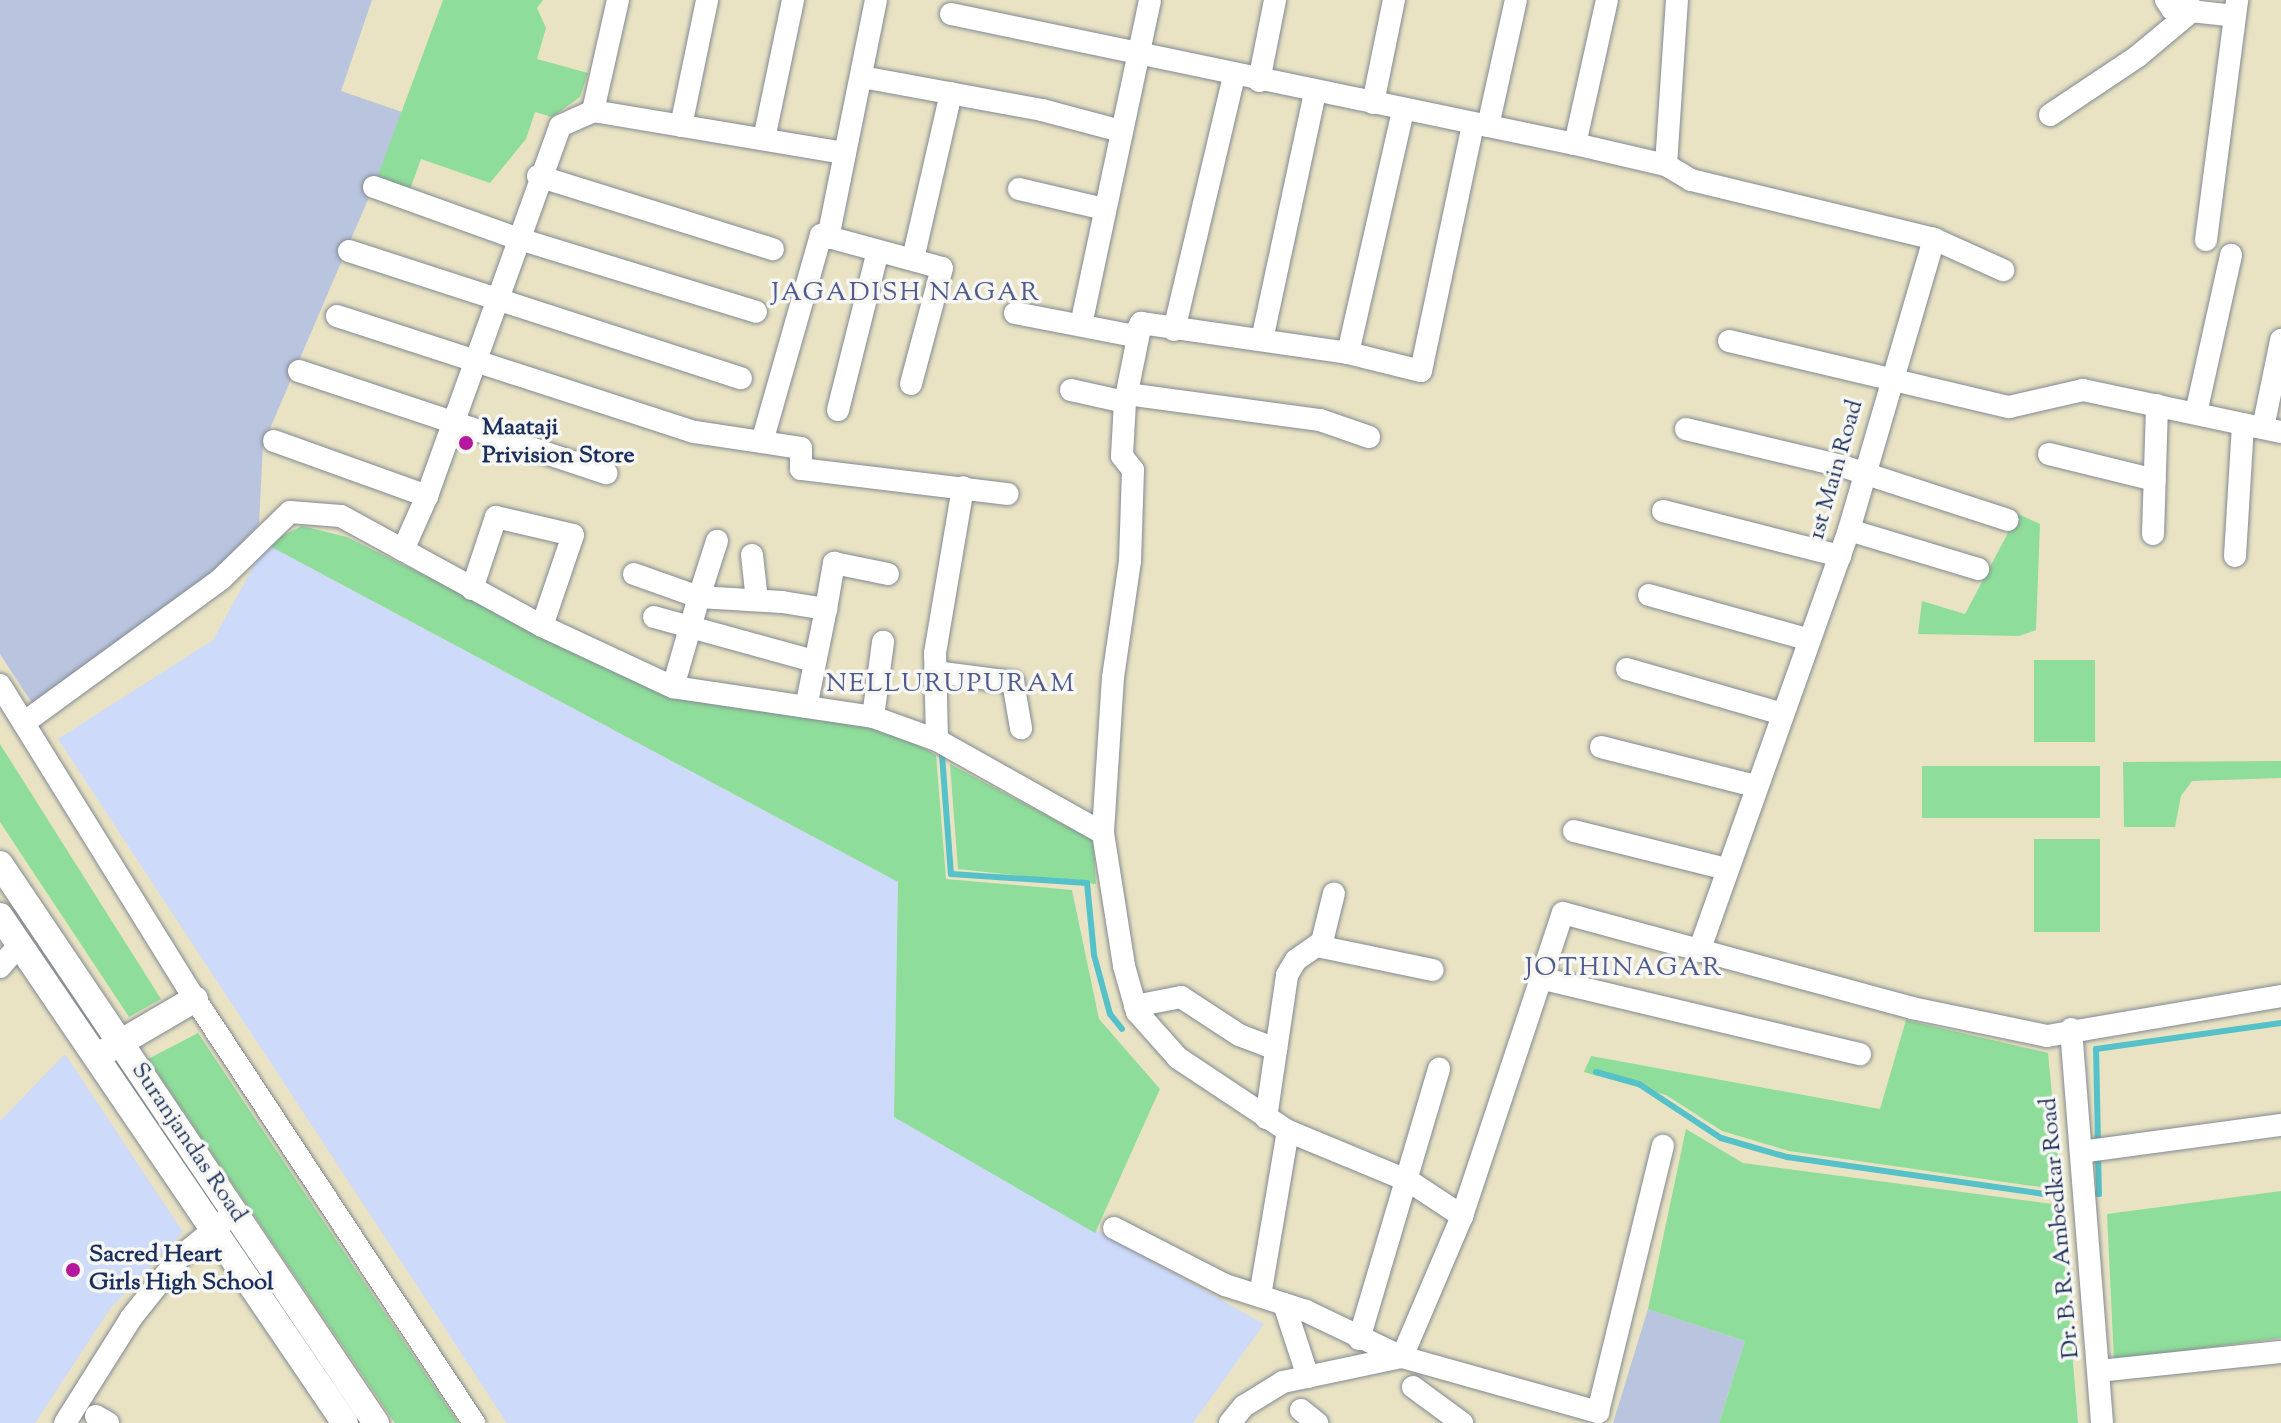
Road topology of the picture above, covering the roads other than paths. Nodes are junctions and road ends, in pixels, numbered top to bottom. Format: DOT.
graph roads {
  1 [pos="618,0"];
  2 [pos="707,0"];
  3 [pos="793,0"];
  4 [pos="876,0"];
  5 [pos="1150,0"];
  6 [pos="1275,0"];
  7 [pos="1394,0"];
  8 [pos="1516,0"];
  9 [pos="1607,0"];
  10 [pos="1677,0"];
  11 [pos="2166,0"];
  12 [pos="2236,8"];
  13 [pos="2193,10"];
  14 [pos="951,14"];
  15 [pos="1138,54"];
  16 [pos="1234,76"];
  17 [pos="862,77"];
  18 [pos="1259,81"];
  19 [pos="951,93"];
  20 [pos="1315,93"];
  21 [pos="1373,103"];
  22 [pos="1403,110"];
  23 [pos="593,111"];
  24 [pos="2050,115"];
  25 [pos="1480,125"];
  26 [pos="681,126"];
  27 [pos="1121,131"];
  28 [pos="764,139"];
  29 [pos="1575,144"];
  30 [pos="845,153"];
  31 [pos="1666,165"];
  32 [pos="538,176"];
  33 [pos="374,187"];
  34 [pos="1019,189"];
  35 [pos="1104,209"];
  36 [pos="825,237"];
  37 [pos="516,238"];
  38 [pos="1934,239"];
  39 [pos="2206,240"];
  40 [pos="773,249"];
  41 [pos="349,251"];
  42 [pos="878,251"];
  43 [pos="2231,255"];
  44 [pos="913,259"];
  45 [pos="2003,270"];
  46 [pos="494,299"];
  47 [pos="756,312"];
  48 [pos="1015,313"];
  49 [pos="337,316"];
  50 [pos="1141,323"];
  51 [pos="1081,325"];
  52 [pos="1174,330"];
  53 [pos="1262,340"];
  54 [pos="2281,340"];
  55 [pos="1729,341"];
  56 [pos="1348,353"];
  57 [pos="475,360"];
  58 [pos="299,371"];
  59 [pos="741,378"];
  60 [pos="1889,380"];
  61 [pos="911,384"];
  62 [pos="1071,390"];
  63 [pos="1126,398"];
  64 [pos="2157,405"];
  65 [pos="838,410"];
  66 [pos="2196,413"];
  67 [pos="453,423"];
  68 [pos="2262,428"];
  69 [pos="1686,429"];
  70 [pos="1369,437"];
  71 [pos="274,441"];
  72 [pos="762,442"];
  73 [pos="2049,454"];
  74 [pos="606,473"];
  75 [pos="1861,475"];
  76 [pos="2155,480"];
  77 [pos="963,487"];
  78 [pos="1007,494"];
  79 [pos="427,496"];
  80 [pos="1663,511"];
  81 [pos="2008,520"];
  82 [pos="1849,530"];
  83 [pos="2153,534"];
  84 [pos="717,541"];
  85 [pos="403,550"];
  86 [pos="752,555"];
  87 [pos="1840,556"];
  88 [pos="2235,556"];
  89 [pos="1978,569"];
  90 [pos="634,574"];
  91 [pos="888,574"];
  92 [pos="472,589"];
  93 [pos="1649,595"];
  94 [pos="699,597"];
  95 [pos="757,600"];
  96 [pos="826,609"];
  97 [pos="654,617"];
  98 [pos="542,626"];
  99 [pos="690,627"];
  100 [pos="1807,639"];
  101 [pos="883,642"];
  102 [pos="814,661"];
  103 [pos="1627,669"];
  104 [pos="935,672"];
  105 [pos="0,685"];
  106 [pos="673,687"];
  107 [pos="806,707"];
  108 [pos="1779,713"];
  109 [pos="873,717"];
  110 [pos="25,722"];
  111 [pos="1021,728"];
  112 [pos="937,740"];
  113 [pos="1601,747"];
  114 [pos="1755,786"];
  115 [pos="1574,831"];
  116 [pos="1103,833"];
  117 [pos="0,864"];
  118 [pos="1726,869"];
  119 [pos="1334,893"];
  120 [pos="0,916"];
  121 [pos="19,945"];
  122 [pos="1317,946"];
  123 [pos="1699,951"];
  124 [pos="0,967"];
  125 [pos="1433,970"];
  126 [pos="1540,978"];
  127 [pos="2281,996"];
  128 [pos="195,999"];
  129 [pos="1135,1006"];
  130 [pos="2071,1029"];
  131 [pos="120,1044"];
  132 [pos="1276,1049"];
  133 [pos="1860,1054"];
  134 [pos="95,1056"];
  135 [pos="1439,1069"];
  136 [pos="1266,1118"];
  137 [pos="2281,1125"];
  138 [pos="1288,1131"];
  139 [pos="1663,1146"];
  140 [pos="2081,1152"];
  141 [pos="1409,1181"];
  142 [pos="236,1213"];
  143 [pos="1462,1216"];
  144 [pos="213,1227"];
  145 [pos="1114,1228"];
  146 [pos="1260,1296"];
  147 [pos="1284,1304"];
  148 [pos="1359,1339"];
  149 [pos="2281,1352"];
  150 [pos="1402,1357"];
  151 [pos="2099,1371"];
  152 [pos="1308,1377"];
  153 [pos="1413,1387"];
  154 [pos="65,1423"];
  155 [pos="345,1423"];
  156 [pos="376,1423"];
  157 [pos="474,1423"];
  158 [pos="1230,1423"];
  159 [pos="1462,1423"];
  160 [pos="2102,1423"];
  1 -- 23 [label="street"];
  2 -- 26 [label="street"];
  3 -- 28 [label="street"];
  4 -- 17 [label="street"];
  5 -- 15 [label="street"];
  6 -- 18 [label="street"];
  7 -- 21 [label="street"];
  8 -- 25 [label="street"];
  9 -- 29 [label="street"];
  10 -- 31 [label="street"];
  11 -- 13 [label="street"];
  12 -- 13 [label="street"];
  12 -- 39 [label="street"];
  13 -- 24 [label="street"];
  14 -- 15 [label="street"];
  15 -- 16 [label="street"];
  15 -- 27 [label="street"];
  16 -- 18 [label="street"];
  16 -- 52 [label="street"];
  17 -- 19 [label="street"];
  17 -- 30 [label="street"];
  18 -- 20 [label="street"];
  19 -- 27 [label="street"];
  19 -- 44 [label="street"];
  20 -- 21 [label="street"];
  20 -- 53 [label="street"];
  21 -- 22 [label="street"];
  22 -- 25 [label="street"];
  22 -- 56 [label="street"];
  23 -- 26 [label="street"];
  23 -- 32 [label="street"];
  25 -- 29 [label="street"];
  25 -- 56 [label="street"];
  26 -- 28 [label="street"];
  27 -- 35 [label="street"];
  28 -- 30 [label="street"];
  29 -- 31 [label="street"];
  30 -- 36 [label="street"];
  31 -- 38 [label="street"];
  32 -- 37 [label="street"];
  32 -- 40 [label="street"];
  33 -- 37 [label="street"];
  34 -- 35 [label="street"];
  35 -- 51 [label="street"];
  36 -- 42 [label="street"];
  36 -- 72 [label="street"];
  37 -- 46 [label="street"];
  37 -- 47 [label="street"];
  38 -- 45 [label="street"];
  38 -- 60 [label="street"];
  41 -- 46 [label="street"];
  42 -- 44 [label="street"];
  42 -- 65 [label="street"];
  43 -- 66 [label="street"];
  44 -- 61 [label="street"];
  46 -- 57 [label="street"];
  46 -- 59 [label="street"];
  48 -- 51 [label="street"];
  49 -- 57 [label="street"];
  50 -- 51 [label="street"];
  50 -- 52 [label="street"];
  50 -- 63 [label="street"];
  52 -- 53 [label="street"];
  53 -- 56 [label="street"];
  54 -- 68 [label="street"];
  55 -- 60 [label="street"];
  57 -- 67 [label="street"];
  57 -- 72 [label="street"];
  58 -- 67 [label="street"];
  60 -- 64 [label="street, 1st Main Road"];
  60 -- 75 [label="street, 1st Main Road"];
  62 -- 63 [label="street"];
  63 -- 70 [label="street"];
  63 -- 116 [label="street"];
  64 -- 66 [label="street, 1st Main Road"];
  64 -- 76 [label="street"];
  66 -- 68 [label="street, 1st Main Road"];
  67 -- 74 [label="street"];
  67 -- 79 [label="street"];
  68 -- 88 [label="street"];
  69 -- 75 [label="street"];
  71 -- 79 [label="street"];
  72 -- 77 [label="street"];
  73 -- 76 [label="street"];
  75 -- 81 [label="street"];
  75 -- 82 [label="street, 1st Main Road"];
  76 -- 83 [label="street"];
  77 -- 78 [label="street"];
  77 -- 104 [label="street"];
  79 -- 85 [label="street"];
  80 -- 87 [label="street"];
  82 -- 87 [label="street, 1st Main Road"];
  82 -- 89 [label="street"];
  84 -- 94 [label="street"];
  85 -- 92 [label="street"];
  85 -- 110 [label="street"];
  86 -- 95 [label="street"];
  87 -- 100 [label="street, 1st Main Road"];
  90 -- 94 [label="street"];
  91 -- 96 [label="street"];
  92 -- 98 [label="street"];
  92 -- 98 [label="street"];
  93 -- 100 [label="street"];
  94 -- 95 [label="street"];
  94 -- 99 [label="street"];
  95 -- 96 [label="street"];
  96 -- 102 [label="street"];
  97 -- 99 [label="street"];
  98 -- 106 [label="street"];
  99 -- 102 [label="street"];
  99 -- 106 [label="street"];
  100 -- 108 [label="street, 1st Main Road"];
  101 -- 109 [label="street"];
  102 -- 107 [label="street"];
  103 -- 108 [label="street"];
  104 -- 111 [label="street"];
  104 -- 112 [label="street"];
  105 -- 110 [label="street"];
  106 -- 107 [label="street"];
  107 -- 109 [label="street"];
  108 -- 114 [label="street, 1st Main Road"];
  109 -- 112 [label="street"];
  110 -- 128 [label="street"];
  112 -- 116 [label="street"];
  113 -- 114 [label="street"];
  114 -- 118 [label="street, 1st Main Road"];
  115 -- 118 [label="street"];
  116 -- 129 [label="street"];
  117 -- 131 [label="main road, Suranjandas Road"];
  118 -- 123 [label="street, 1st Main Road"];
  119 -- 122 [label="street"];
  120 -- 121 [label="main road, Suranjandas Road"];
  121 -- 124 [label="street"];
  121 -- 134 [label="main road, Suranjandas Road"];
  122 -- 125 [label="street"];
  122 -- 132 [label="street"];
  123 -- 126 [label="street"];
  123 -- 130 [label="street"];
  126 -- 133 [label="street"];
  126 -- 143 [label="street"];
  127 -- 130 [label="street"];
  128 -- 131 [label="main road"];
  128 -- 157 [label="street"];
  129 -- 132 [label="street"];
  129 -- 136 [label="street"];
  130 -- 140 [label="street, Dr. B. R. Ambedkar Road"];
  131 -- 134 [label="main road"];
  131 -- 142 [label="main road, Suranjandas Road"];
  132 -- 136 [label="street"];
  134 -- 144 [label="main road, Suranjandas Road"];
  135 -- 141 [label="street"];
  136 -- 138 [label="street"];
  137 -- 140 [label="street"];
  138 -- 141 [label="street"];
  138 -- 146 [label="street"];
  139 -- 150 [label="street"];
  140 -- 151 [label="street, Dr. B. R. Ambedkar Road"];
  141 -- 143 [label="street"];
  141 -- 148 [label="street"];
  142 -- 144 [label="street"];
  142 -- 156 [label="main road, Suranjandas Road"];
  143 -- 150 [label="street"];
  144 -- 154 [label="street"];
  144 -- 155 [label="main road, Suranjandas Road"];
  145 -- 146 [label="street"];
  146 -- 147 [label="street"];
  147 -- 148 [label="street"];
  147 -- 152 [label="street"];
  148 -- 150 [label="street"];
  149 -- 151 [label="street"];
  150 -- 152 [label="street"];
  151 -- 160 [label="street, Dr. B. R. Ambedkar Road"];
  152 -- 158 [label="street"];
  153 -- 159 [label="street"];
}
